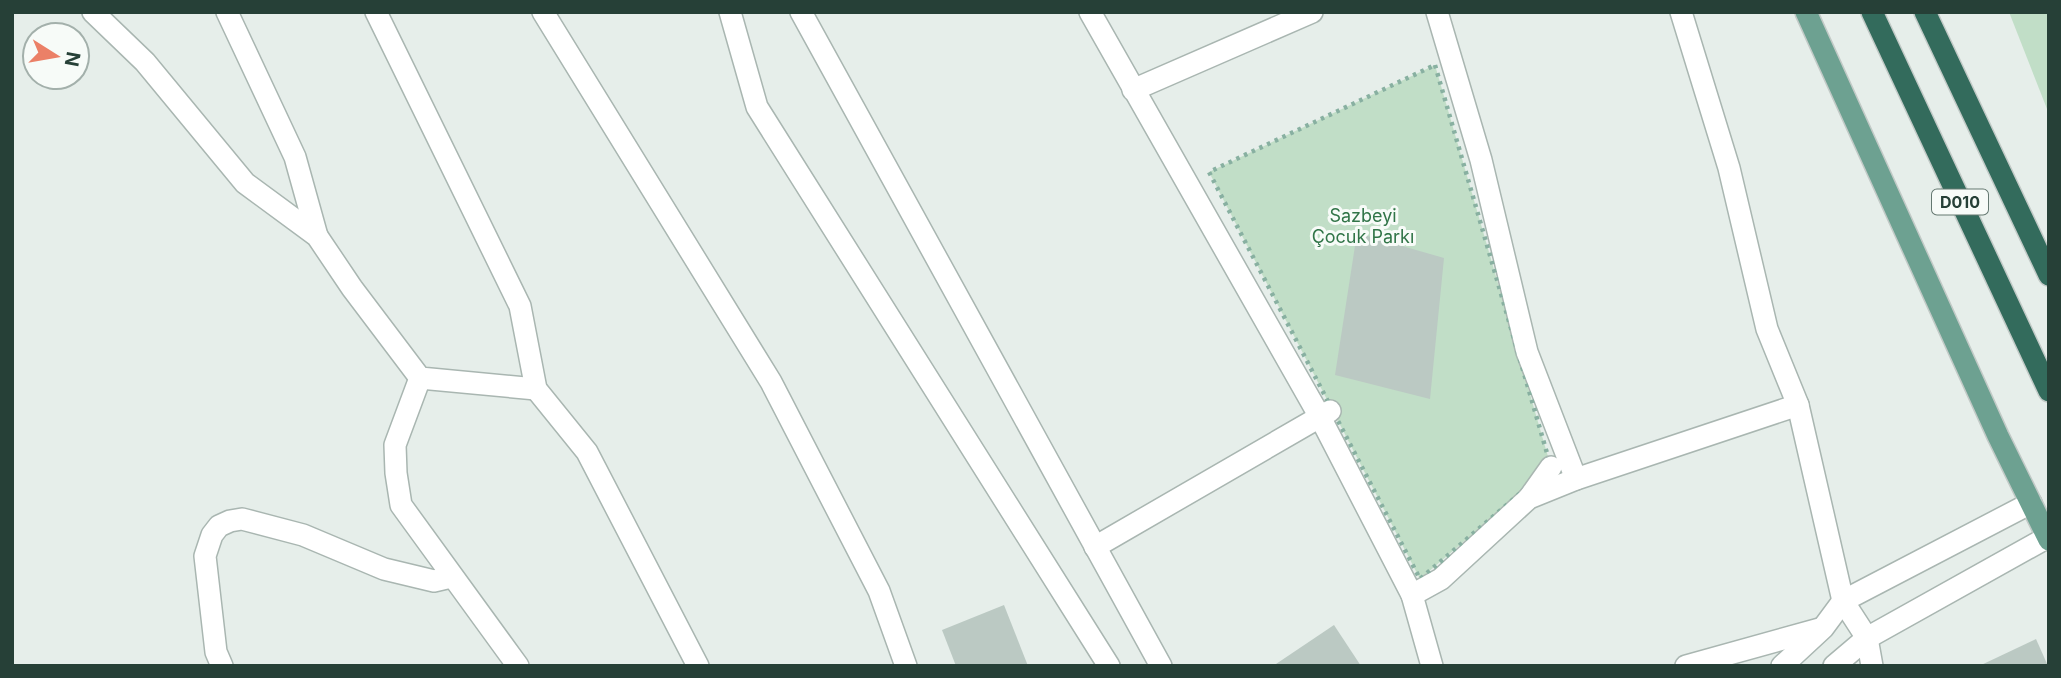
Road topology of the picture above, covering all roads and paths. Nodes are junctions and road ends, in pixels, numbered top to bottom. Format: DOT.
graph roads {
  1 [pos="93,12"];
  2 [pos="227,12"];
  3 [pos="376,12"];
  4 [pos="543,12"];
  5 [pos="730,12"];
  6 [pos="801,12"];
  7 [pos="1090,12"];
  8 [pos="1312,12"];
  9 [pos="1437,12"];
  10 [pos="1681,12"];
  11 [pos="1806,12"];
  12 [pos="1872,12"];
  13 [pos="1925,12"];
  14 [pos="1133,90"];
  15 [pos="317,236"];
  16 [pos="2049,275"];
  17 [pos="420,378"];
  18 [pos="537,389"];
  19 [pos="2049,391"];
  20 [pos="1798,405"];
  21 [pos="1326,413"];
  22 [pos="1551,467"];
  23 [pos="1576,479"];
  24 [pos="1529,498"];
  25 [pos="2031,503"];
  26 [pos="2048,538"];
  27 [pos="1095,547"];
  28 [pos="452,577"];
  29 [pos="1412,595"];
  30 [pos="1843,601"];
  31 [pos="1823,628"];
  32 [pos="1867,638"];
  33 [pos="222,666"];
  34 [pos="517,666"];
  35 [pos="698,666"];
  36 [pos="906,666"];
  37 [pos="1109,666"];
  38 [pos="1161,666"];
  39 [pos="1432,666"];
  40 [pos="1686,666"];
  41 [pos="1782,666"];
  42 [pos="1834,666"];
  43 [pos="1872,666"];
  1 -- 15 [label="street"];
  2 -- 15 [label="street"];
  3 -- 18 [label="street"];
  4 -- 36 [label="street"];
  5 -- 37 [label="street"];
  6 -- 27 [label="street"];
  7 -- 14 [label="street"];
  8 -- 14 [label="street"];
  9 -- 23 [label="street"];
  10 -- 20 [label="street"];
  11 -- 25 [label="main road"];
  12 -- 19 [label="highway, D010"];
  13 -- 16 [label="highway, D010"];
  14 -- 21 [label="street"];
  15 -- 17 [label="street"];
  17 -- 18 [label="street"];
  17 -- 28 [label="street"];
  18 -- 35 [label="street"];
  20 -- 23 [label="street"];
  20 -- 30 [label="street"];
  21 -- 22 [label="path"];
  21 -- 22 [label="path"];
  21 -- 27 [label="street"];
  21 -- 29 [label="street"];
  22 -- 24 [label="street"];
  23 -- 24 [label="street"];
  24 -- 29 [label="street"];
  25 -- 26 [label="main road"];
  25 -- 30 [label="street"];
  26 -- 32 [label="street"];
  27 -- 38 [label="street"];
  28 -- 33 [label="street"];
  28 -- 34 [label="street"];
  29 -- 39 [label="street"];
  30 -- 31 [label="street"];
  30 -- 32 [label="street"];
  31 -- 40 [label="street"];
  31 -- 41 [label="street"];
  32 -- 42 [label="street"];
  32 -- 43 [label="street"];
}
